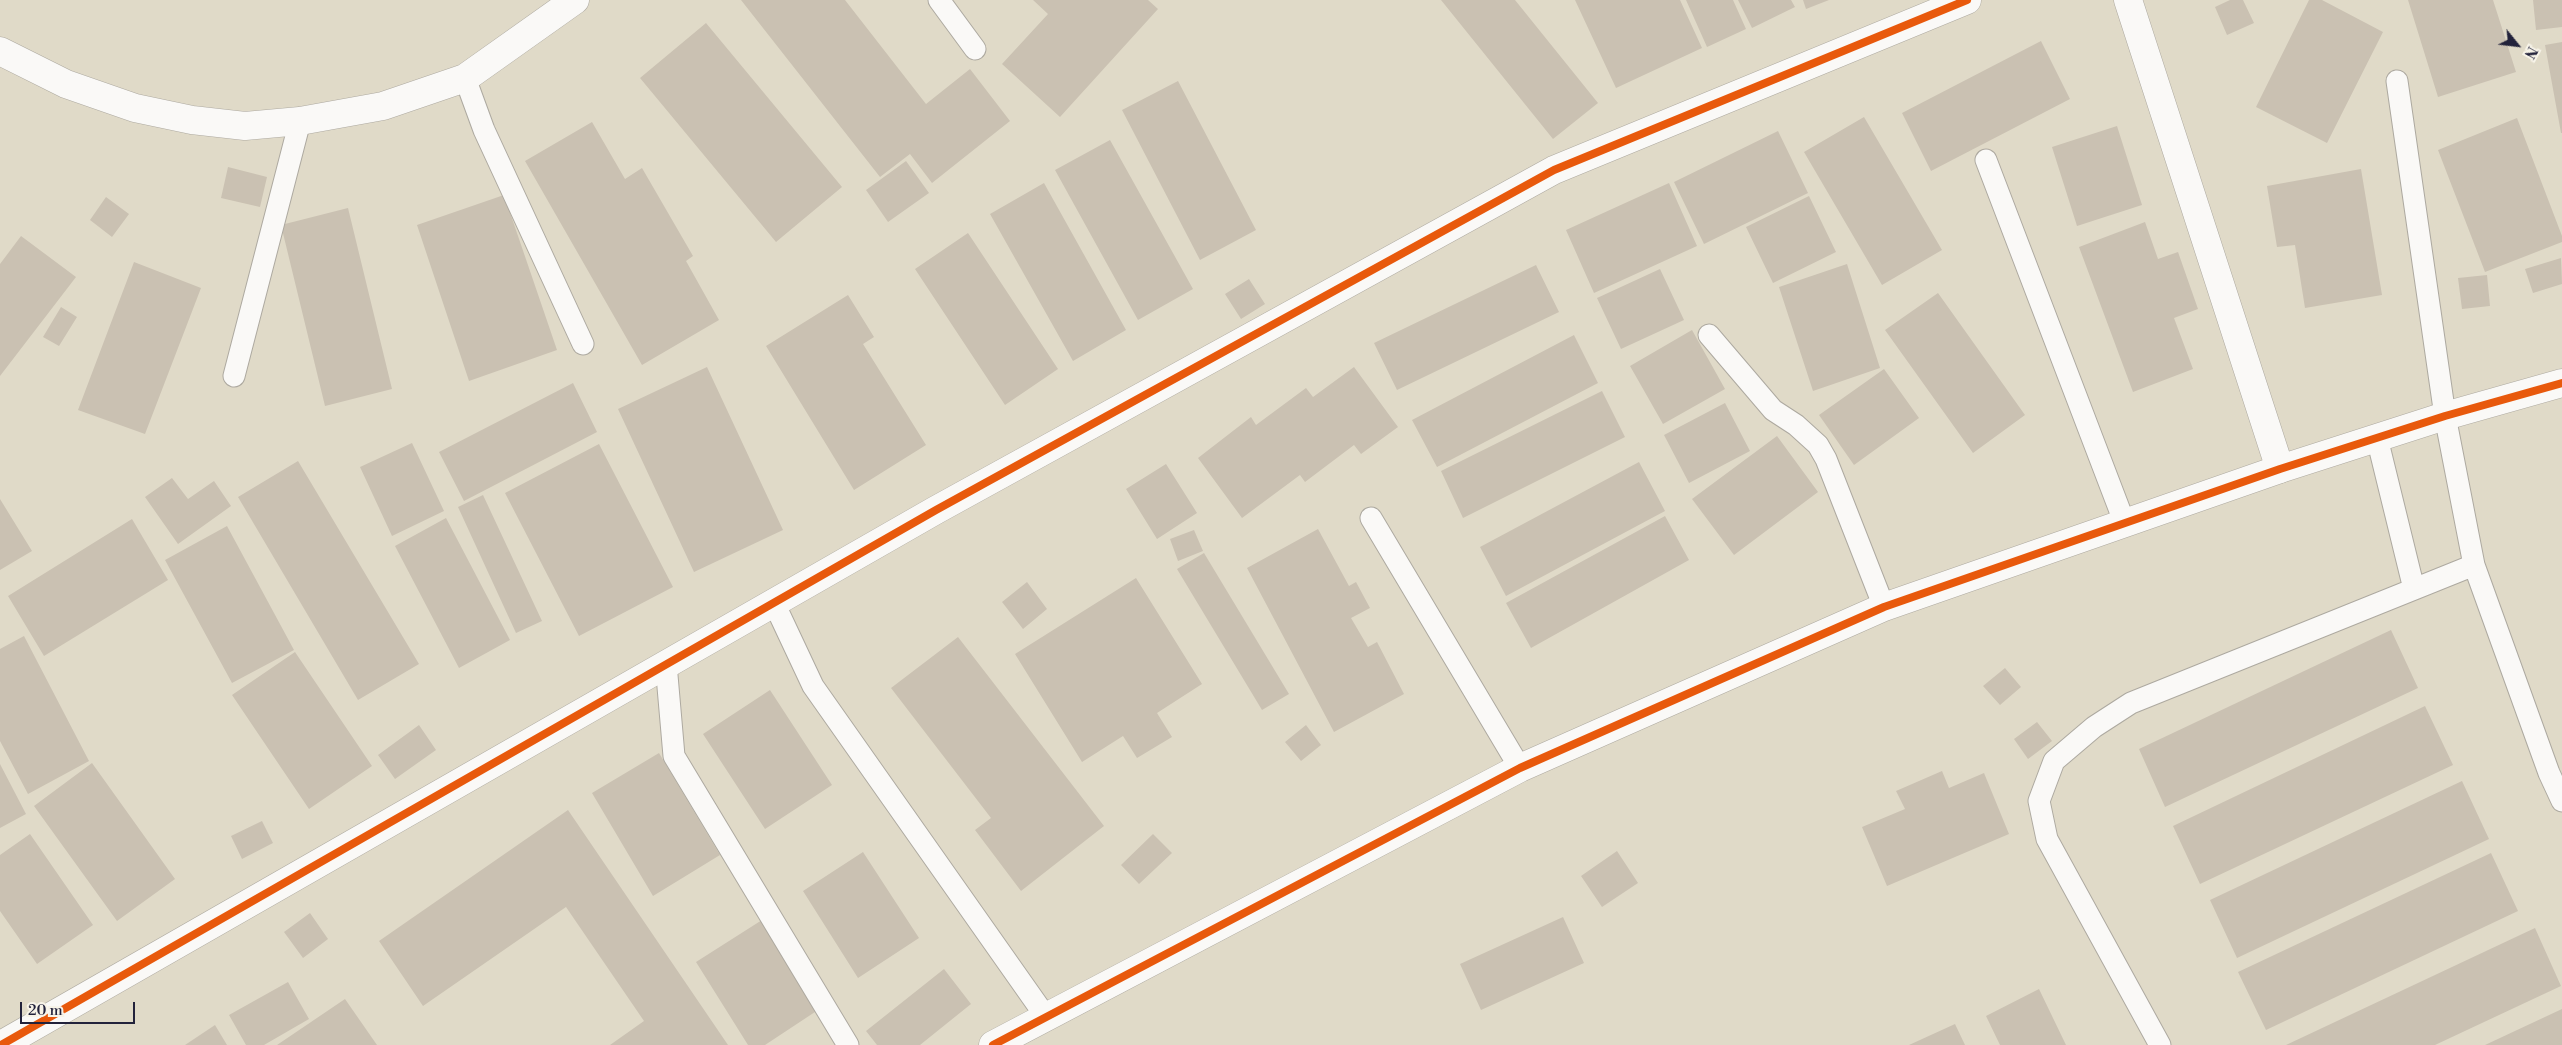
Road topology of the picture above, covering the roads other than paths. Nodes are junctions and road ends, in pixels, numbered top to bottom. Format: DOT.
graph roads {
  1 [pos="575,0"];
  2 [pos="939,0"];
  3 [pos="1967,0"];
  4 [pos="2128,0"];
  5 [pos="975,49"];
  6 [pos="0,51"];
  7 [pos="465,78"];
  8 [pos="2397,81"];
  9 [pos="300,121"];
  10 [pos="1986,160"];
  11 [pos="1709,335"];
  12 [pos="583,344"];
  13 [pos="234,376"];
  14 [pos="2562,383"];
  15 [pos="2445,416"];
  16 [pos="2377,438"];
  17 [pos="2280,469"];
  18 [pos="1371,518"];
  19 [pos="2125,524"];
  20 [pos="2474,565"];
  21 [pos="2414,589"];
  22 [pos="774,603"];
  23 [pos="1884,607"];
  24 [pos="666,664"];
  25 [pos="1520,768"];
  26 [pos="2555,771"];
  27 [pos="2562,801"];
  28 [pos="1046,1017"];
  29 [pos="0,1045"];
  30 [pos="848,1045"];
  31 [pos="993,1045"];
  32 [pos="2160,1045"];
  1 -- 7 [label="street"];
  2 -- 5 [label="lane"];
  3 -- 22 [label="street"];
  4 -- 17 [label="street"];
  6 -- 9 [label="street"];
  7 -- 9 [label="street"];
  7 -- 12 [label="lane"];
  8 -- 15 [label="lane"];
  9 -- 13 [label="lane"];
  10 -- 19 [label="lane"];
  11 -- 23 [label="lane"];
  14 -- 15 [label="street"];
  15 -- 16 [label="street"];
  15 -- 20 [label="lane"];
  16 -- 17 [label="street"];
  16 -- 21 [label="lane"];
  17 -- 19 [label="street"];
  18 -- 25 [label="lane"];
  19 -- 23 [label="street"];
  20 -- 21 [label="lane"];
  20 -- 26 [label="lane"];
  21 -- 32 [label="lane"];
  22 -- 24 [label="street"];
  22 -- 28 [label="lane"];
  23 -- 25 [label="street"];
  24 -- 29 [label="street"];
  24 -- 30 [label="lane"];
  25 -- 28 [label="street"];
  26 -- 27 [label="lane"];
  28 -- 31 [label="street"];
}
